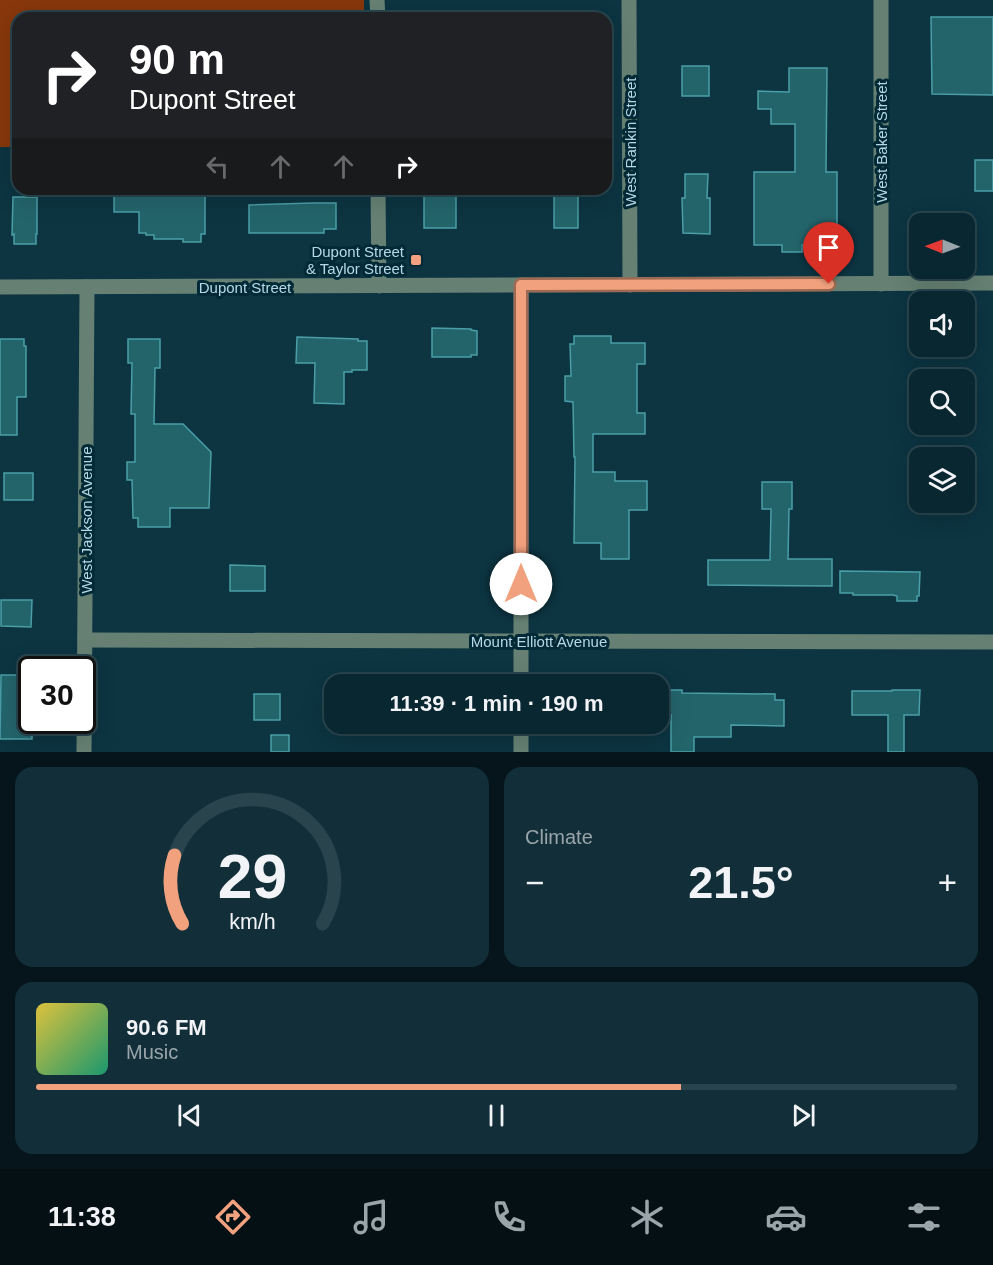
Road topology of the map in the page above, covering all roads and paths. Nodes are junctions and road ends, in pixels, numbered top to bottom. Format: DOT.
graph roads {
  1 [pos="629,0"];
  2 [pos="881,0"];
  3 [pos="378,195"];
  4 [pos="993,283"];
  5 [pos="880,284"];
  6 [pos="521,285"];
  7 [pos="630,285"];
  8 [pos="379,286"];
  9 [pos="0,287"];
  10 [pos="87,287"];
  11 [pos="85,640"];
  12 [pos="521,641"];
  13 [pos="993,642"];
  14 [pos="521,674"];
  15 [pos="521,734"];
  16 [pos="84,752"];
  17 [pos="521,752"];
  1 -- 7 [label="street, West Rankin Street"];
  2 -- 5 [label="street, West Baker Street"];
  3 -- 8 [label="street"];
  4 -- 5 [label="street, Dupont Street"];
  5 -- 7 [label="street, Dupont Street"];
  6 -- 7 [label="street, Dupont Street"];
  6 -- 8 [label="street, Dupont Street"];
  6 -- 12 [label="street"];
  8 -- 10 [label="street, Dupont Street"];
  9 -- 10 [label="street, Dupont Street"];
  10 -- 11 [label="street, West Jackson Avenue"];
  11 -- 12 [label="street, Mount Elliott Avenue"];
  11 -- 16 [label="street, West Jackson Avenue"];
  12 -- 13 [label="street, Mount Elliott Avenue"];
  12 -- 14 [label="street"];
  15 -- 17 [label="street"];
}
